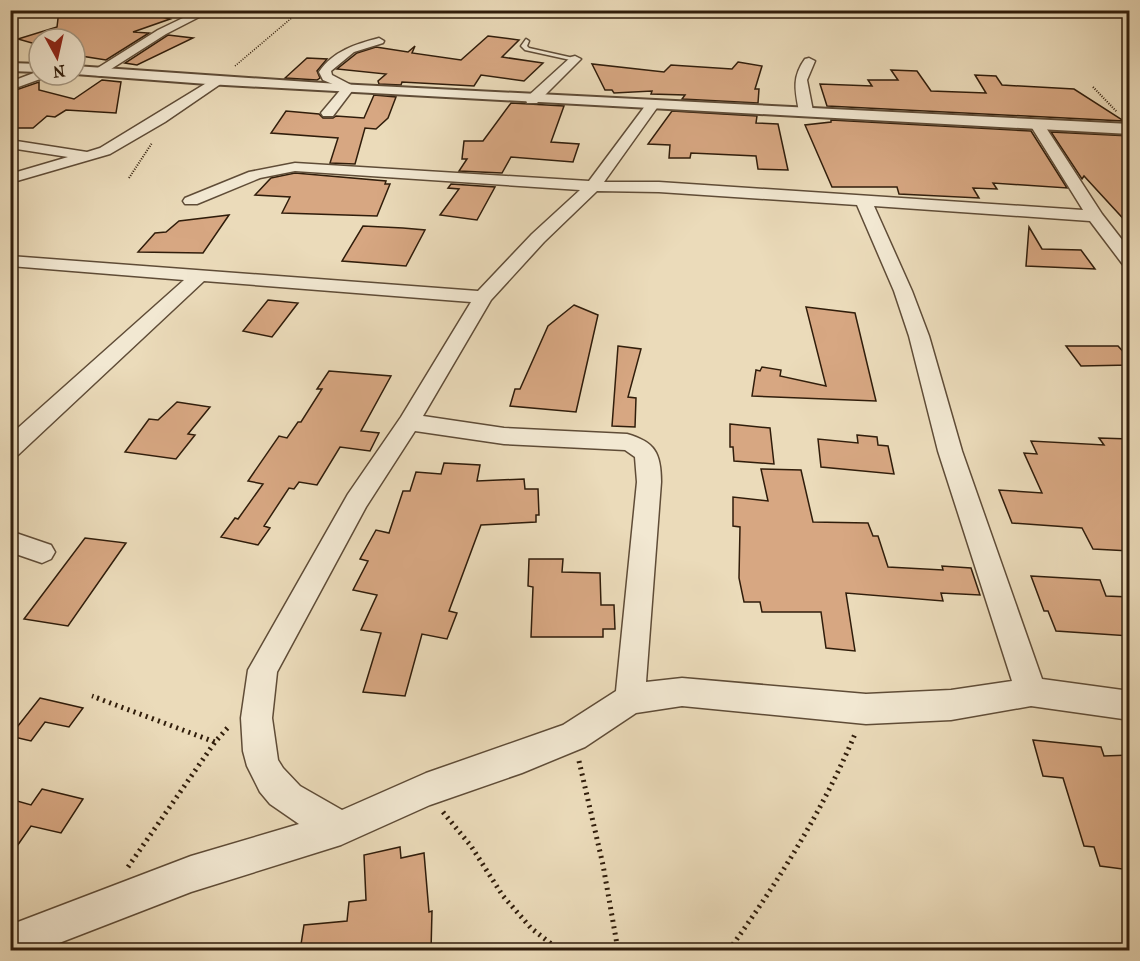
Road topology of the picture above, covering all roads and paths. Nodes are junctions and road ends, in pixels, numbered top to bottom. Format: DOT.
graph roads {
  1 [pos="112,10"];
  2 [pos="301,10"];
  3 [pos="379,41"];
  4 [pos="526,41"];
  5 [pos="576,59"];
  6 [pos="809,62"];
  7 [pos="10,67"];
  8 [pos="27,68"];
  9 [pos="87,71"];
  10 [pos="100,72"];
  11 [pos="27,80"];
  12 [pos="218,80"];
  13 [pos="10,86"];
  14 [pos="349,87"];
  15 [pos="1093,87"];
  16 [pos="532,100"];
  17 [pos="653,105"];
  18 [pos="806,111"];
  19 [pos="328,113"];
  20 [pos="160,119"];
  21 [pos="1035,123"];
  22 [pos="1126,123"];
  23 [pos="10,144"];
  24 [pos="93,155"];
  25 [pos="129,178"];
  26 [pos="10,179"];
  27 [pos="593,186"];
  28 [pos="191,201"];
  29 [pos="864,202"];
  30 [pos="1095,216"];
  31 [pos="10,261"];
  32 [pos="1130,262"];
  33 [pos="199,276"];
  34 [pos="483,297"];
  35 [pos="409,422"];
  36 [pos="10,449"];
  37 [pos="10,542"];
  38 [pos="42,552"];
  39 [pos="1031,692"];
  40 [pos="92,696"];
  41 [pos="258,699"];
  42 [pos="630,699"];
  43 [pos="1130,706"];
  44 [pos="866,709"];
  45 [pos="574,736"];
  46 [pos="214,742"];
  47 [pos="426,790"];
  48 [pos="341,828"];
  49 [pos="125,870"];
  50 [pos="10,944"];
  51 [pos="559,951"];
  52 [pos="618,951"];
  53 [pos="729,951"];
  1 -- 10 [label="street"];
  2 -- 12 [label="path"];
  3 -- 14 [label="street"];
  4 -- 5 [label="lane"];
  5 -- 16 [label="street"];
  6 -- 18 [label="street"];
  7 -- 8 [label="street"];
  9 -- 10 [label="street"];
  10 -- 12 [label="street"];
  11 -- 13 [label="street"];
  12 -- 14 [label="street"];
  12 -- 20 [label="street"];
  14 -- 16 [label="street"];
  14 -- 19 [label="street"];
  15 -- 22 [label="path"];
  16 -- 17 [label="street"];
  17 -- 18 [label="street"];
  17 -- 27 [label="street"];
  18 -- 21 [label="street"];
  20 -- 24 [label="street"];
  20 -- 25 [label="path"];
  21 -- 22 [label="street"];
  21 -- 30 [label="street"];
  23 -- 24 [label="street"];
  24 -- 26 [label="street"];
  27 -- 28 [label="street"];
  27 -- 29 [label="street"];
  27 -- 34 [label="street"];
  29 -- 30 [label="street"];
  29 -- 39 [label="street"];
  30 -- 32 [label="street"];
  31 -- 33 [label="street"];
  33 -- 34 [label="street"];
  33 -- 36 [label="street"];
  34 -- 35 [label="street"];
  35 -- 41 [label="street"];
  35 -- 42 [label="street"];
  37 -- 38 [label="street"];
  39 -- 43 [label="street"];
  39 -- 44 [label="street"];
  40 -- 46 [label="path"];
  41 -- 46 [label="path"];
  41 -- 48 [label="street"];
  42 -- 44 [label="street"];
  42 -- 45 [label="street"];
  44 -- 53 [label="path"];
  45 -- 47 [label="street"];
  45 -- 52 [label="path"];
  46 -- 49 [label="path"];
  47 -- 48 [label="street"];
  47 -- 51 [label="path"];
  48 -- 50 [label="street"];
}
